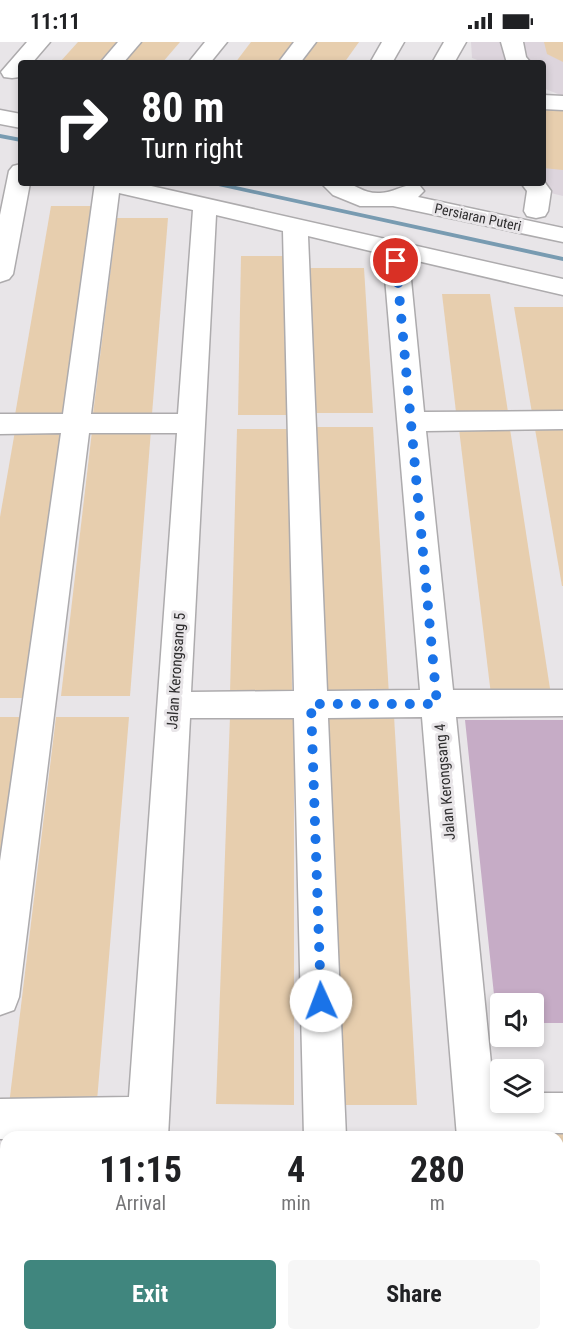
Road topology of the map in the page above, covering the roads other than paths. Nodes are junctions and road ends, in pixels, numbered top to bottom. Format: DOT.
graph roads {
  1 [pos="39,42"];
  2 [pos="130,42"];
  3 [pos="216,42"];
  4 [pos="305,42"];
  5 [pos="393,42"];
  6 [pos="455,42"];
  7 [pos="512,42"];
  8 [pos="26,60"];
  9 [pos="114,60"];
  10 [pos="201,60"];
  11 [pos="291,60"];
  12 [pos="383,60"];
  13 [pos="445,60"];
  14 [pos="516,60"];
  15 [pos="546,102"];
  16 [pos="563,103"];
  17 [pos="0,117"];
  18 [pos="18,120"];
  19 [pos="0,159"];
  20 [pos="18,163"];
  21 [pos="18,183"];
  22 [pos="108,186"];
  23 [pos="122,186"];
  24 [pos="416,186"];
  25 [pos="448,186"];
  26 [pos="337,187"];
  27 [pos="563,188"];
  28 [pos="536,195"];
  29 [pos="393,199"];
  30 [pos="205,204"];
  31 [pos="352,216"];
  32 [pos="563,218"];
  33 [pos="295,225"];
  34 [pos="563,235"];
  35 [pos="4,237"];
  36 [pos="395,248"];
  37 [pos="0,274"];
  38 [pos="563,287"];
  39 [pos="563,420"];
  40 [pos="411,422"];
  41 [pos="191,423"];
  42 [pos="0,424"];
  43 [pos="76,424"];
  44 [pos="563,703"];
  45 [pos="311,704"];
  46 [pos="437,704"];
  47 [pos="174,705"];
  48 [pos="0,997"];
  49 [pos="563,1113"];
  50 [pos="0,1119"];
  51 [pos="477,1125"];
  52 [pos="147,1127"];
  53 [pos="325,1131"];
  1 -- 8 [label="street"];
  2 -- 9 [label="street"];
  3 -- 10 [label="street"];
  4 -- 11 [label="street"];
  5 -- 12 [label="street"];
  6 -- 13 [label="street"];
  7 -- 14 [label="street"];
  15 -- 16 [label="street"];
  17 -- 18 [label="street"];
  19 -- 20 [label="street"];
  21 -- 35 [label="street"];
  22 -- 43 [label="street"];
  23 -- 30 [label="street"];
  24 -- 29 [label="street"];
  25 -- 28 [label="street, Persiaran Puteri"];
  26 -- 31 [label="street"];
  27 -- 28 [label="street"];
  28 -- 32 [label="street, Persiaran Puteri"];
  29 -- 31 [label="street"];
  29 -- 34 [label="street, Persiaran Puteri"];
  30 -- 33 [label="street"];
  30 -- 41 [label="street, Jalan Kerongsang 5"];
  31 -- 33 [label="street"];
  31 -- 36 [label="street"];
  33 -- 45 [label="street"];
  35 -- 37 [label="street"];
  36 -- 38 [label="street"];
  36 -- 40 [label="street, Jalan Kerongsang 4"];
  39 -- 40 [label="street"];
  40 -- 46 [label="street, Jalan Kerongsang 4"];
  41 -- 43 [label="street"];
  41 -- 47 [label="street, Jalan Kerongsang 5"];
  42 -- 43 [label="street"];
  43 -- 48 [label="street"];
  44 -- 46 [label="street"];
  45 -- 46 [label="street"];
  45 -- 47 [label="street"];
  45 -- 53 [label="street"];
  46 -- 51 [label="street, Jalan Kerongsang 4"];
  47 -- 52 [label="street, Jalan Kerongsang 5"];
  49 -- 51 [label="street"];
  50 -- 52 [label="street"];
}
